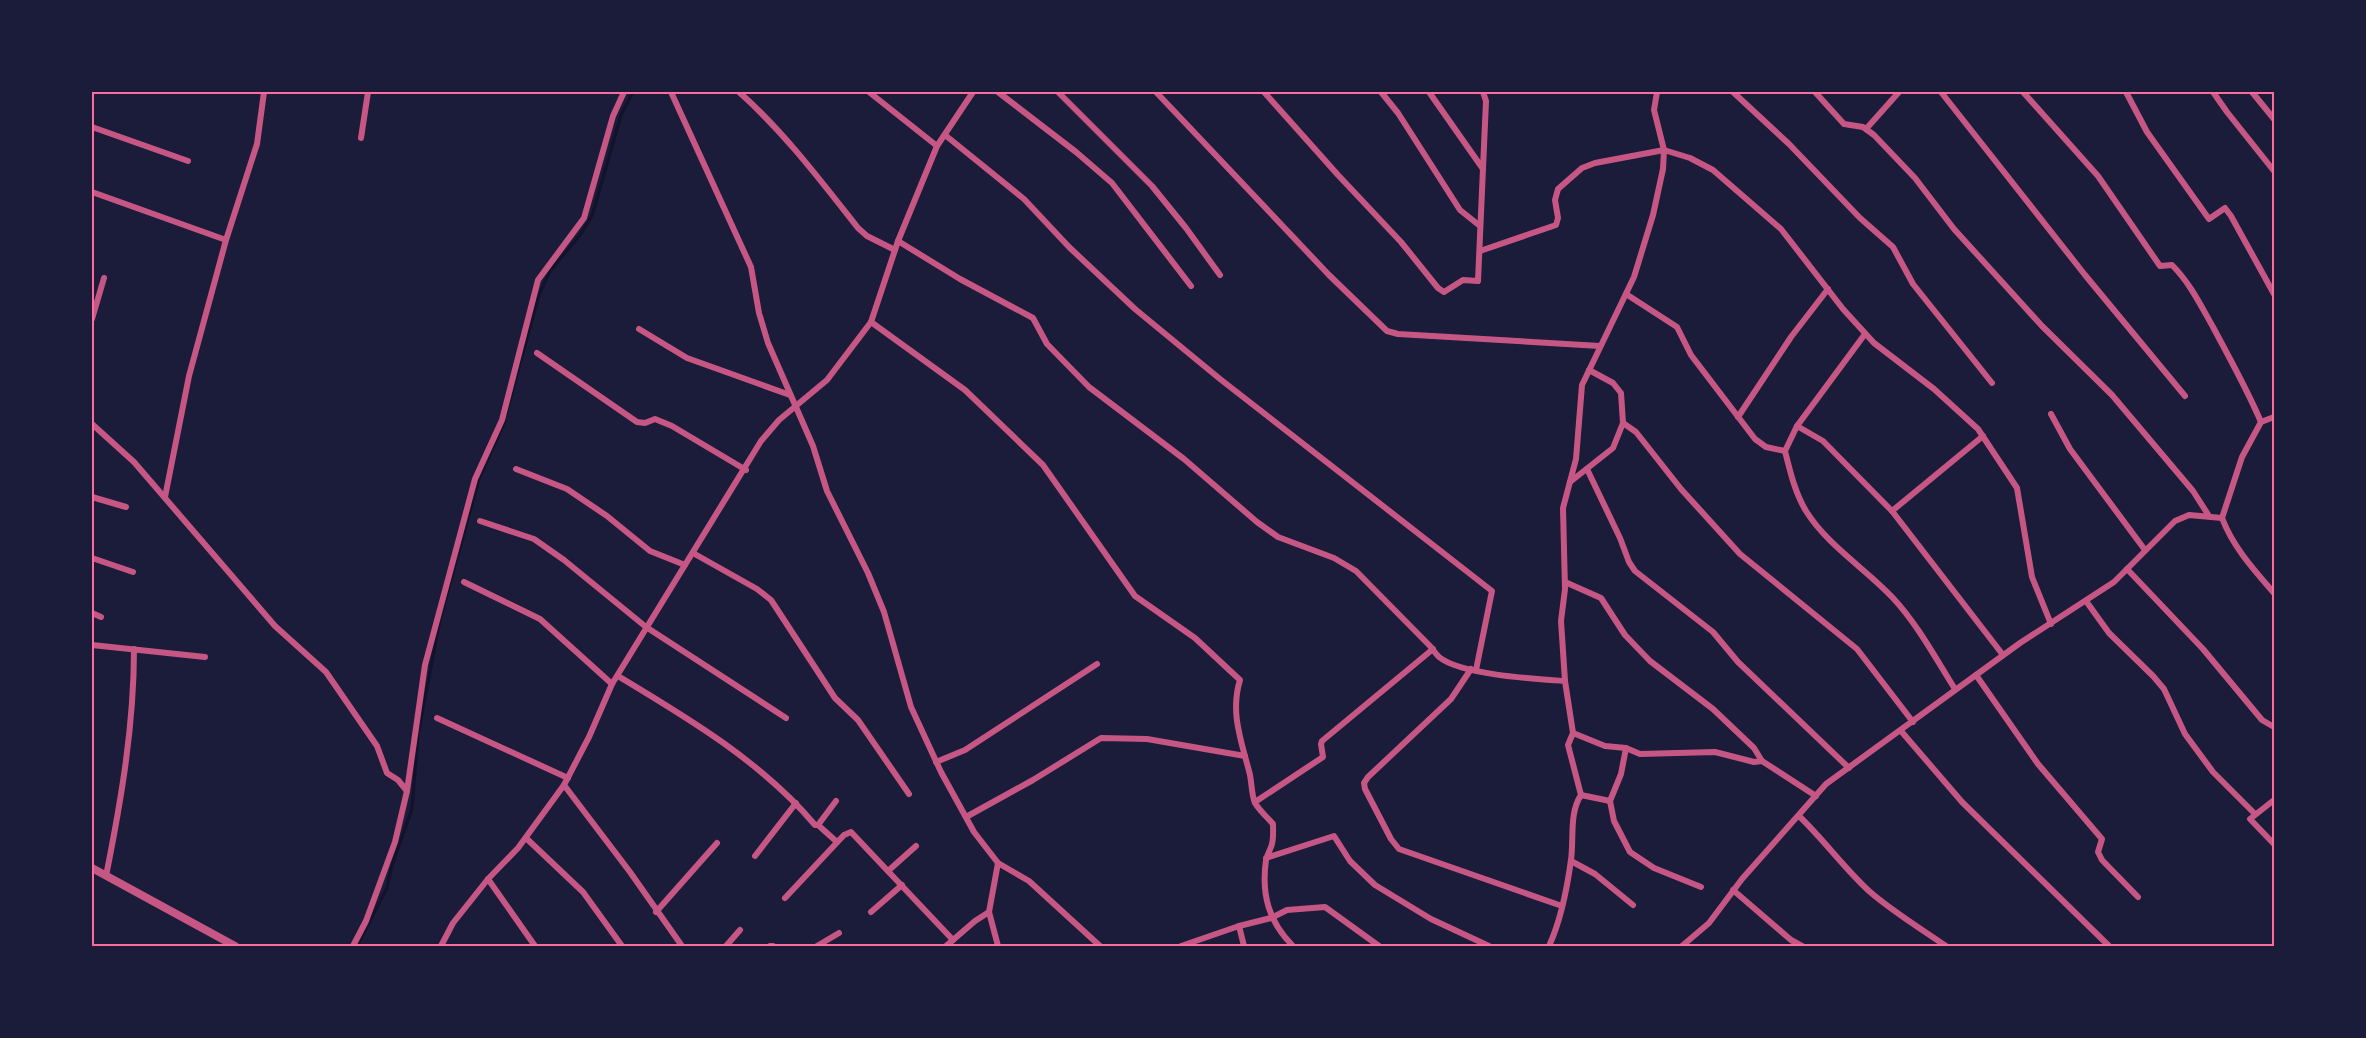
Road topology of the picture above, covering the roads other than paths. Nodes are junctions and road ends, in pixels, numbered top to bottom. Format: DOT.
graph roads {
  1 [pos="264,92"];
  2 [pos="368,92"];
  3 [pos="624,92"];
  4 [pos="671,92"];
  5 [pos="739,92"];
  6 [pos="869,92"];
  7 [pos="973,92"];
  8 [pos="998,92"];
  9 [pos="1058,92"];
  10 [pos="1156,92"];
  11 [pos="1264,92"];
  12 [pos="1381,92"];
  13 [pos="1429,92"];
  14 [pos="1483,92"];
  15 [pos="1655,92"];
  16 [pos="1733,92"];
  17 [pos="1816,92"];
  18 [pos="1899,92"];
  19 [pos="1941,92"];
  20 [pos="2023,92"];
  21 [pos="2126,92"];
  22 [pos="2214,92"];
  23 [pos="2252,92"];
  24 [pos="2274,119"];
  25 [pos="92,127"];
  26 [pos="1866,129"];
  27 [pos="945,135"];
  28 [pos="361,138"];
  29 [pos="937,146"];
  30 [pos="1664,150"];
  31 [pos="188,161"];
  32 [pos="1483,169"];
  33 [pos="2274,171"];
  34 [pos="92,192"];
  35 [pos="1480,226"];
  36 [pos="226,240"];
  37 [pos="898,241"];
  38 [pos="895,250"];
  39 [pos="1480,250"];
  40 [pos="1220,275"];
  41 [pos="104,278"];
  42 [pos="1191,286"];
  43 [pos="1828,289"];
  44 [pos="1626,294"];
  45 [pos="2274,294"];
  46 [pos="92,319"];
  47 [pos="871,322"];
  48 [pos="639,329"];
  49 [pos="1865,334"];
  50 [pos="1600,346"];
  51 [pos="537,353"];
  52 [pos="1589,370"];
  53 [pos="1992,383"];
  54 [pos="790,396"];
  55 [pos="2185,396"];
  56 [pos="795,405"];
  57 [pos="2051,414"];
  58 [pos="1738,417"];
  59 [pos="2274,417"];
  60 [pos="2261,422"];
  61 [pos="1623,423"];
  62 [pos="92,424"];
  63 [pos="1797,426"];
  64 [pos="1983,436"];
  65 [pos="1785,451"];
  66 [pos="516,469"];
  67 [pos="1587,469"];
  68 [pos="746,470"];
  69 [pos="1570,483"];
  70 [pos="92,497"];
  71 [pos="165,497"];
  72 [pos="126,507"];
  73 [pos="1892,511"];
  74 [pos="2209,516"];
  75 [pos="2222,518"];
  76 [pos="480,521"];
  77 [pos="2145,550"];
  78 [pos="693,554"];
  79 [pos="92,558"];
  80 [pos="685,566"];
  81 [pos="2127,569"];
  82 [pos="133,572"];
  83 [pos="464,582"];
  84 [pos="1565,582"];
  85 [pos="2274,593"];
  86 [pos="2086,601"];
  87 [pos="92,614"];
  88 [pos="101,617"];
  89 [pos="2050,624"];
  90 [pos="646,627"];
  91 [pos="92,645"];
  92 [pos="134,649"];
  93 [pos="1432,649"];
  94 [pos="2003,655"];
  95 [pos="205,657"];
  96 [pos="1097,664"];
  97 [pos="1474,669"];
  98 [pos="1976,675"];
  99 [pos="618,676"];
  100 [pos="1565,681"];
  101 [pos="612,684"];
  102 [pos="1955,689"];
  103 [pos="437,718"];
  104 [pos="786,718"];
  105 [pos="1913,722"];
  106 [pos="2274,727"];
  107 [pos="1900,731"];
  108 [pos="1573,734"];
  109 [pos="1626,748"];
  110 [pos="1245,756"];
  111 [pos="1762,761"];
  112 [pos="936,762"];
  113 [pos="1849,768"];
  114 [pos="566,781"];
  115 [pos="407,791"];
  116 [pos="909,794"];
  117 [pos="1581,795"];
  118 [pos="1816,796"];
  119 [pos="2274,800"];
  120 [pos="836,801"];
  121 [pos="1610,801"];
  122 [pos="1255,802"];
  123 [pos="796,803"];
  124 [pos="2255,814"];
  125 [pos="1799,816"];
  126 [pos="966,817"];
  127 [pos="818,825"];
  128 [pos="526,838"];
  129 [pos="837,842"];
  130 [pos="717,843"];
  131 [pos="2274,844"];
  132 [pos="916,846"];
  133 [pos="755,856"];
  134 [pos="1266,858"];
  135 [pos="1571,861"];
  136 [pos="998,863"];
  137 [pos="92,868"];
  138 [pos="888,871"];
  139 [pos="106,876"];
  140 [pos="488,879"];
  141 [pos="902,885"];
  142 [pos="1701,887"];
  143 [pos="1733,890"];
  144 [pos="2138,897"];
  145 [pos="785,898"];
  146 [pos="1633,905"];
  147 [pos="1562,906"];
  148 [pos="656,912"];
  149 [pos="871,912"];
  150 [pos="989,912"];
  151 [pos="1271,918"];
  152 [pos="1239,926"];
  153 [pos="740,930"];
  154 [pos="839,933"];
  155 [pos="953,940"];
  156 [pos="235,946"];
  157 [pos="353,946"];
  158 [pos="441,946"];
  159 [pos="535,946"];
  160 [pos="622,946"];
  161 [pos="682,946"];
  162 [pos="726,946"];
  163 [pos="818,946"];
  164 [pos="946,946"];
  165 [pos="998,946"];
  166 [pos="1100,946"];
  167 [pos="1181,946"];
  168 [pos="1244,946"];
  169 [pos="1293,946"];
  170 [pos="1379,946"];
  171 [pos="1489,946"];
  172 [pos="1549,946"];
  173 [pos="1682,946"];
  174 [pos="1802,946"];
  175 [pos="1946,946"];
  176 [pos="2109,946"];
  1 -- 36 [label="street"];
  2 -- 28 [label="street"];
  3 -- 115 [label="street"];
  4 -- 54 [label="street"];
  5 -- 38 [label="street"];
  6 -- 29 [label="street"];
  7 -- 27 [label="street"];
  8 -- 42 [label="street"];
  9 -- 40 [label="street"];
  10 -- 50 [label="street"];
  11 -- 39 [label="street"];
  12 -- 35 [label="street"];
  13 -- 32 [label="street"];
  14 -- 32 [label="street"];
  15 -- 30 [label="street"];
  16 -- 53 [label="street"];
  17 -- 26 [label="street"];
  18 -- 26 [label="street"];
  19 -- 55 [label="street"];
  20 -- 60 [label="street"];
  21 -- 45 [label="street"];
  22 -- 33 [label="street"];
  23 -- 24 [label="street"];
  25 -- 31 [label="street"];
  26 -- 74 [label="street"];
  27 -- 29 [label="street"];
  27 -- 97 [label="street"];
  29 -- 37 [label="street"];
  30 -- 39 [label="street"];
  30 -- 43 [label="street"];
  30 -- 44 [label="street"];
  32 -- 35 [label="street"];
  34 -- 36 [label="street"];
  35 -- 39 [label="street"];
  36 -- 71 [label="street"];
  37 -- 38 [label="street"];
  37 -- 93 [label="street"];
  38 -- 47 [label="street"];
  41 -- 46 [label="street"];
  43 -- 49 [label="street"];
  43 -- 58 [label="street"];
  44 -- 50 [label="street"];
  44 -- 58 [label="street"];
  47 -- 56 [label="street"];
  47 -- 110 [label="street"];
  48 -- 54 [label="street"];
  49 -- 63 [label="street"];
  49 -- 64 [label="street"];
  50 -- 52 [label="street"];
  51 -- 68 [label="street"];
  52 -- 61 [label="street"];
  52 -- 69 [label="street"];
  54 -- 56 [label="street"];
  56 -- 68 [label="street"];
  56 -- 112 [label="street"];
  57 -- 77 [label="street"];
  58 -- 65 [label="street"];
  59 -- 60 [label="street"];
  60 -- 75 [label="street"];
  61 -- 67 [label="street"];
  61 -- 105 [label="street"];
  62 -- 71 [label="street"];
  63 -- 65 [label="street"];
  63 -- 73 [label="street"];
  64 -- 73 [label="street"];
  64 -- 89 [label="street"];
  65 -- 102 [label="street"];
  66 -- 80 [label="street"];
  67 -- 69 [label="street"];
  67 -- 113 [label="street"];
  68 -- 78 [label="street"];
  69 -- 84 [label="street"];
  70 -- 72 [label="street"];
  71 -- 115 [label="street"];
  73 -- 94 [label="street"];
  74 -- 75 [label="street"];
  74 -- 77 [label="street"];
  75 -- 85 [label="street"];
  76 -- 90 [label="street"];
  77 -- 81 [label="street"];
  78 -- 80 [label="street"];
  78 -- 116 [label="street"];
  79 -- 82 [label="street"];
  80 -- 90 [label="street"];
  81 -- 86 [label="street"];
  81 -- 106 [label="street"];
  83 -- 101 [label="street"];
  84 -- 100 [label="street"];
  84 -- 111 [label="street"];
  86 -- 89 [label="street"];
  86 -- 124 [label="street"];
  87 -- 88 [label="street"];
  89 -- 94 [label="street"];
  90 -- 99 [label="street"];
  90 -- 104 [label="street"];
  91 -- 92 [label="street"];
  92 -- 95 [label="street"];
  92 -- 139 [label="street"];
  93 -- 97 [label="street"];
  93 -- 122 [label="street"];
  94 -- 98 [label="street"];
  96 -- 112 [label="street"];
  97 -- 100 [label="street"];
  97 -- 147 [label="street"];
  98 -- 102 [label="street"];
  98 -- 144 [label="street"];
  99 -- 101 [label="street"];
  99 -- 123 [label="street"];
  100 -- 108 [label="street"];
  101 -- 114 [label="street"];
  102 -- 105 [label="street"];
  103 -- 114 [label="street"];
  105 -- 107 [label="street"];
  107 -- 113 [label="street"];
  107 -- 176 [label="street"];
  108 -- 109 [label="street"];
  108 -- 117 [label="street"];
  109 -- 111 [label="street"];
  109 -- 121 [label="street"];
  110 -- 122 [label="street"];
  110 -- 126 [label="street"];
  111 -- 118 [label="street"];
  112 -- 126 [label="street"];
  113 -- 118 [label="street"];
  114 -- 128 [label="street"];
  114 -- 148 [label="street"];
  115 -- 157 [label="street"];
  117 -- 121 [label="street"];
  117 -- 135 [label="street"];
  118 -- 125 [label="street"];
  119 -- 124 [label="street"];
  120 -- 127 [label="street"];
  121 -- 142 [label="street"];
  122 -- 134 [label="street"];
  123 -- 127 [label="street"];
  123 -- 133 [label="street"];
  124 -- 131 [label="street"];
  125 -- 143 [label="street"];
  125 -- 175 [label="street"];
  126 -- 136 [label="street"];
  127 -- 129 [label="street"];
  128 -- 140 [label="street"];
  128 -- 160 [label="street"];
  129 -- 138 [label="street"];
  129 -- 145 [label="street"];
  130 -- 148 [label="street"];
  132 -- 138 [label="street"];
  134 -- 151 [label="street"];
  134 -- 171 [label="street"];
  135 -- 146 [label="street"];
  135 -- 147 [label="street"];
  136 -- 150 [label="street"];
  136 -- 166 [label="street"];
  137 -- 139 [label="street"];
  138 -- 141 [label="street"];
  139 -- 156 [label="street"];
  140 -- 158 [label="street"];
  140 -- 159 [label="street"];
  141 -- 149 [label="street"];
  141 -- 155 [label="street"];
  143 -- 173 [label="street"];
  143 -- 174 [label="street"];
  147 -- 172 [label="street"];
  148 -- 161 [label="street"];
  150 -- 155 [label="street"];
  150 -- 165 [label="street"];
  151 -- 152 [label="street"];
  151 -- 169 [label="street"];
  151 -- 170 [label="street"];
  152 -- 167 [label="street"];
  152 -- 168 [label="street"];
  153 -- 162 [label="street"];
  154 -- 163 [label="street"];
  155 -- 164 [label="street"];
}
